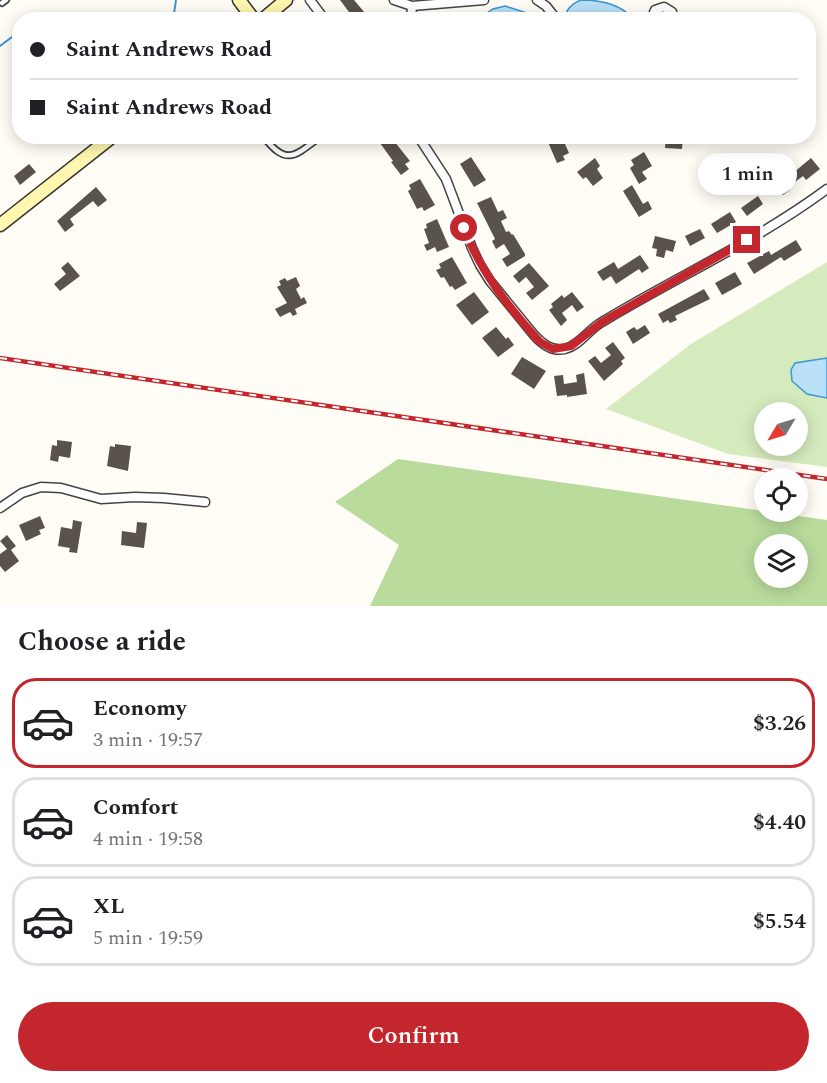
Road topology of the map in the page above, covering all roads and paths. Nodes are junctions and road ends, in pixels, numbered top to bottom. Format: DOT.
graph roads {
  1 [pos="286,0"];
  2 [pos="394,0"];
  3 [pos="484,0"];
  4 [pos="537,0"];
  5 [pos="411,6"];
  6 [pos="272,12"];
  7 [pos="411,12"];
  8 [pos="551,12"];
  9 [pos="654,12"];
  10 [pos="672,12"];
  11 [pos="103,144"];
  12 [pos="270,144"];
  13 [pos="311,144"];
  14 [pos="423,144"];
  15 [pos="827,189"];
  16 [pos="0,225"];
  17 [pos="205,502"];
  18 [pos="0,508"];
  1 -- 6 [label="street"];
  2 -- 5 [label="street"];
  3 -- 5 [label="street"];
  4 -- 8 [label="street"];
  5 -- 7 [label="street"];
  9 -- 10 [label="street"];
  11 -- 16 [label="street"];
  12 -- 13 [label="lane"];
  14 -- 15 [label="street"];
  17 -- 18 [label="street"];
}
